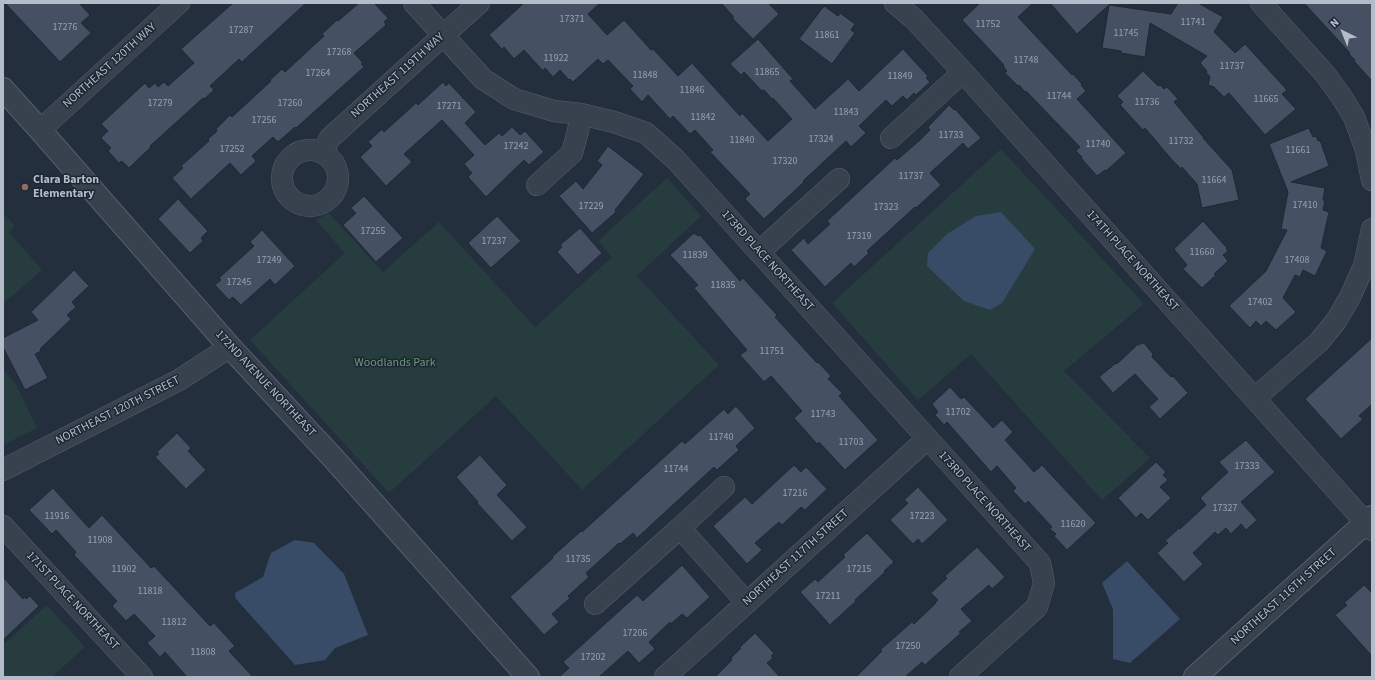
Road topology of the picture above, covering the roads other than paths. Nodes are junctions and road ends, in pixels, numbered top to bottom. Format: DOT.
graph roads {
  1 [pos="179,3"];
  2 [pos="414,3"];
  3 [pos="479,3"];
  4 [pos="895,3"];
  5 [pos="1261,3"];
  6 [pos="443,35"];
  7 [pos="963,72"];
  8 [pos="3,89"];
  9 [pos="581,114"];
  10 [pos="40,130"];
  11 [pos="891,138"];
  12 [pos="322,153"];
  13 [pos="839,179"];
  14 [pos="1372,180"];
  15 [pos="537,186"];
  16 [pos="1372,229"];
  17 [pos="759,252"];
  18 [pos="230,347"];
  19 [pos="1255,398"];
  20 [pos="927,439"];
  21 [pos="3,470"];
  22 [pos="724,487"];
  23 [pos="1370,523"];
  24 [pos="3,526"];
  25 [pos="680,528"];
  26 [pos="747,603"];
  27 [pos="595,604"];
  28 [pos="142,677"];
  29 [pos="528,677"];
  30 [pos="665,677"];
  31 [pos="960,677"];
  32 [pos="1195,677"];
  1 -- 10 [label="street, NORTHEAST 120TH WAY"];
  2 -- 6 [label="street, 173RD PLACE NORTHEAST"];
  3 -- 6 [label="street, NORTHEAST 119TH WAY"];
  4 -- 7 [label="street, 174TH PLACE NORTHEAST"];
  5 -- 14 [label="street"];
  6 -- 9 [label="street, 173RD PLACE NORTHEAST"];
  6 -- 12 [label="street, NORTHEAST 119TH WAY"];
  7 -- 11 [label="street"];
  7 -- 19 [label="street, 174TH PLACE NORTHEAST"];
  8 -- 10 [label="street, 172ND AVENUE NORTHEAST"];
  9 -- 15 [label="street"];
  9 -- 17 [label="street, 173RD PLACE NORTHEAST"];
  10 -- 18 [label="street, 172ND AVENUE NORTHEAST"];
  13 -- 17 [label="street"];
  16 -- 19 [label="street"];
  17 -- 20 [label="street, 173RD PLACE NORTHEAST"];
  18 -- 21 [label="street, NORTHEAST 120TH STREET"];
  18 -- 29 [label="street, 172ND AVENUE NORTHEAST"];
  19 -- 23 [label="street, 174TH PLACE NORTHEAST"];
  20 -- 26 [label="street, NORTHEAST 117TH STREET"];
  20 -- 31 [label="street, 173RD PLACE NORTHEAST"];
  22 -- 25 [label="street"];
  23 -- 32 [label="street, NORTHEAST 116TH STREET"];
  24 -- 28 [label="street, 171ST PLACE NORTHEAST"];
  25 -- 26 [label="street"];
  25 -- 27 [label="street"];
  26 -- 30 [label="street, NORTHEAST 117TH STREET"];
}
